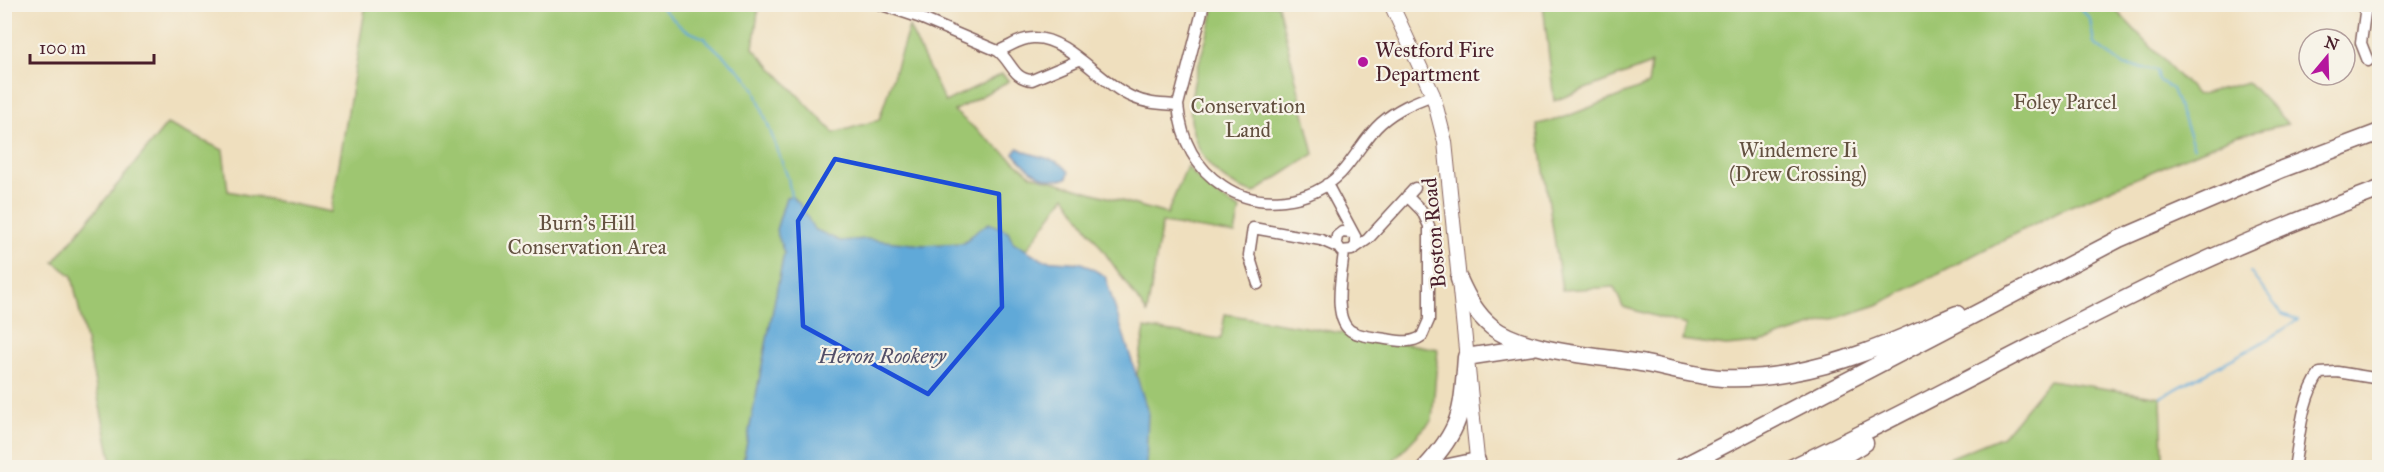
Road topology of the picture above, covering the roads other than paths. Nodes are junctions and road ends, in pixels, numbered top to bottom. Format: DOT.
graph roads {
  1 [pos="879,4"];
  2 [pos="1204,4"];
  3 [pos="1391,4"];
  4 [pos="2363,4"];
  5 [pos="998,51"];
  6 [pos="1079,60"];
  7 [pos="2368,62"];
  8 [pos="1433,94"];
  9 [pos="1178,105"];
  10 [pos="2379,132"];
  11 [pos="1327,184"];
  12 [pos="2379,189"];
  13 [pos="1340,209"];
  14 [pos="1376,228"];
  15 [pos="1353,234"];
  16 [pos="1342,243"];
  17 [pos="2047,278"];
  18 [pos="1459,279"];
  19 [pos="1258,284"];
  20 [pos="1537,346"];
  21 [pos="1466,357"];
  22 [pos="2379,380"];
  23 [pos="1917,407"];
  24 [pos="1478,464"];
  25 [pos="1425,468"];
  26 [pos="1444,468"];
  27 [pos="1680,468"];
  28 [pos="1791,468"];
  29 [pos="1824,468"];
  30 [pos="2294,468"];
  1 -- 5 [label="street"];
  2 -- 9 [label="street"];
  3 -- 8 [label="main road, Boston Road"];
  4 -- 7 [label="street"];
  5 -- 6 [label="street"];
  5 -- 6 [label="street"];
  6 -- 9 [label="street"];
  8 -- 11 [label="street"];
  8 -- 18 [label="main road, Boston Road"];
  9 -- 11 [label="street"];
  10 -- 17 [label="highway"];
  11 -- 13 [label="street"];
  12 -- 23 [label="highway"];
  13 -- 15 [label="street"];
  13 -- 16 [label="street"];
  14 -- 15 [label="street"];
  14 -- 16 [label="street"];
  14 -- 16 [label="street"];
  15 -- 16 [label="street"];
  15 -- 16 [label="street"];
  16 -- 19 [label="street"];
  17 -- 20 [label="highway"];
  17 -- 27 [label="highway"];
  18 -- 20 [label="highway"];
  18 -- 21 [label="main road, Boston Road"];
  20 -- 21 [label="highway"];
  21 -- 24 [label="main road, Boston Road"];
  21 -- 25 [label="highway"];
  22 -- 30 [label="street"];
  23 -- 28 [label="highway"];
  23 -- 29 [label="highway"];
  24 -- 26 [label="highway"];
}
